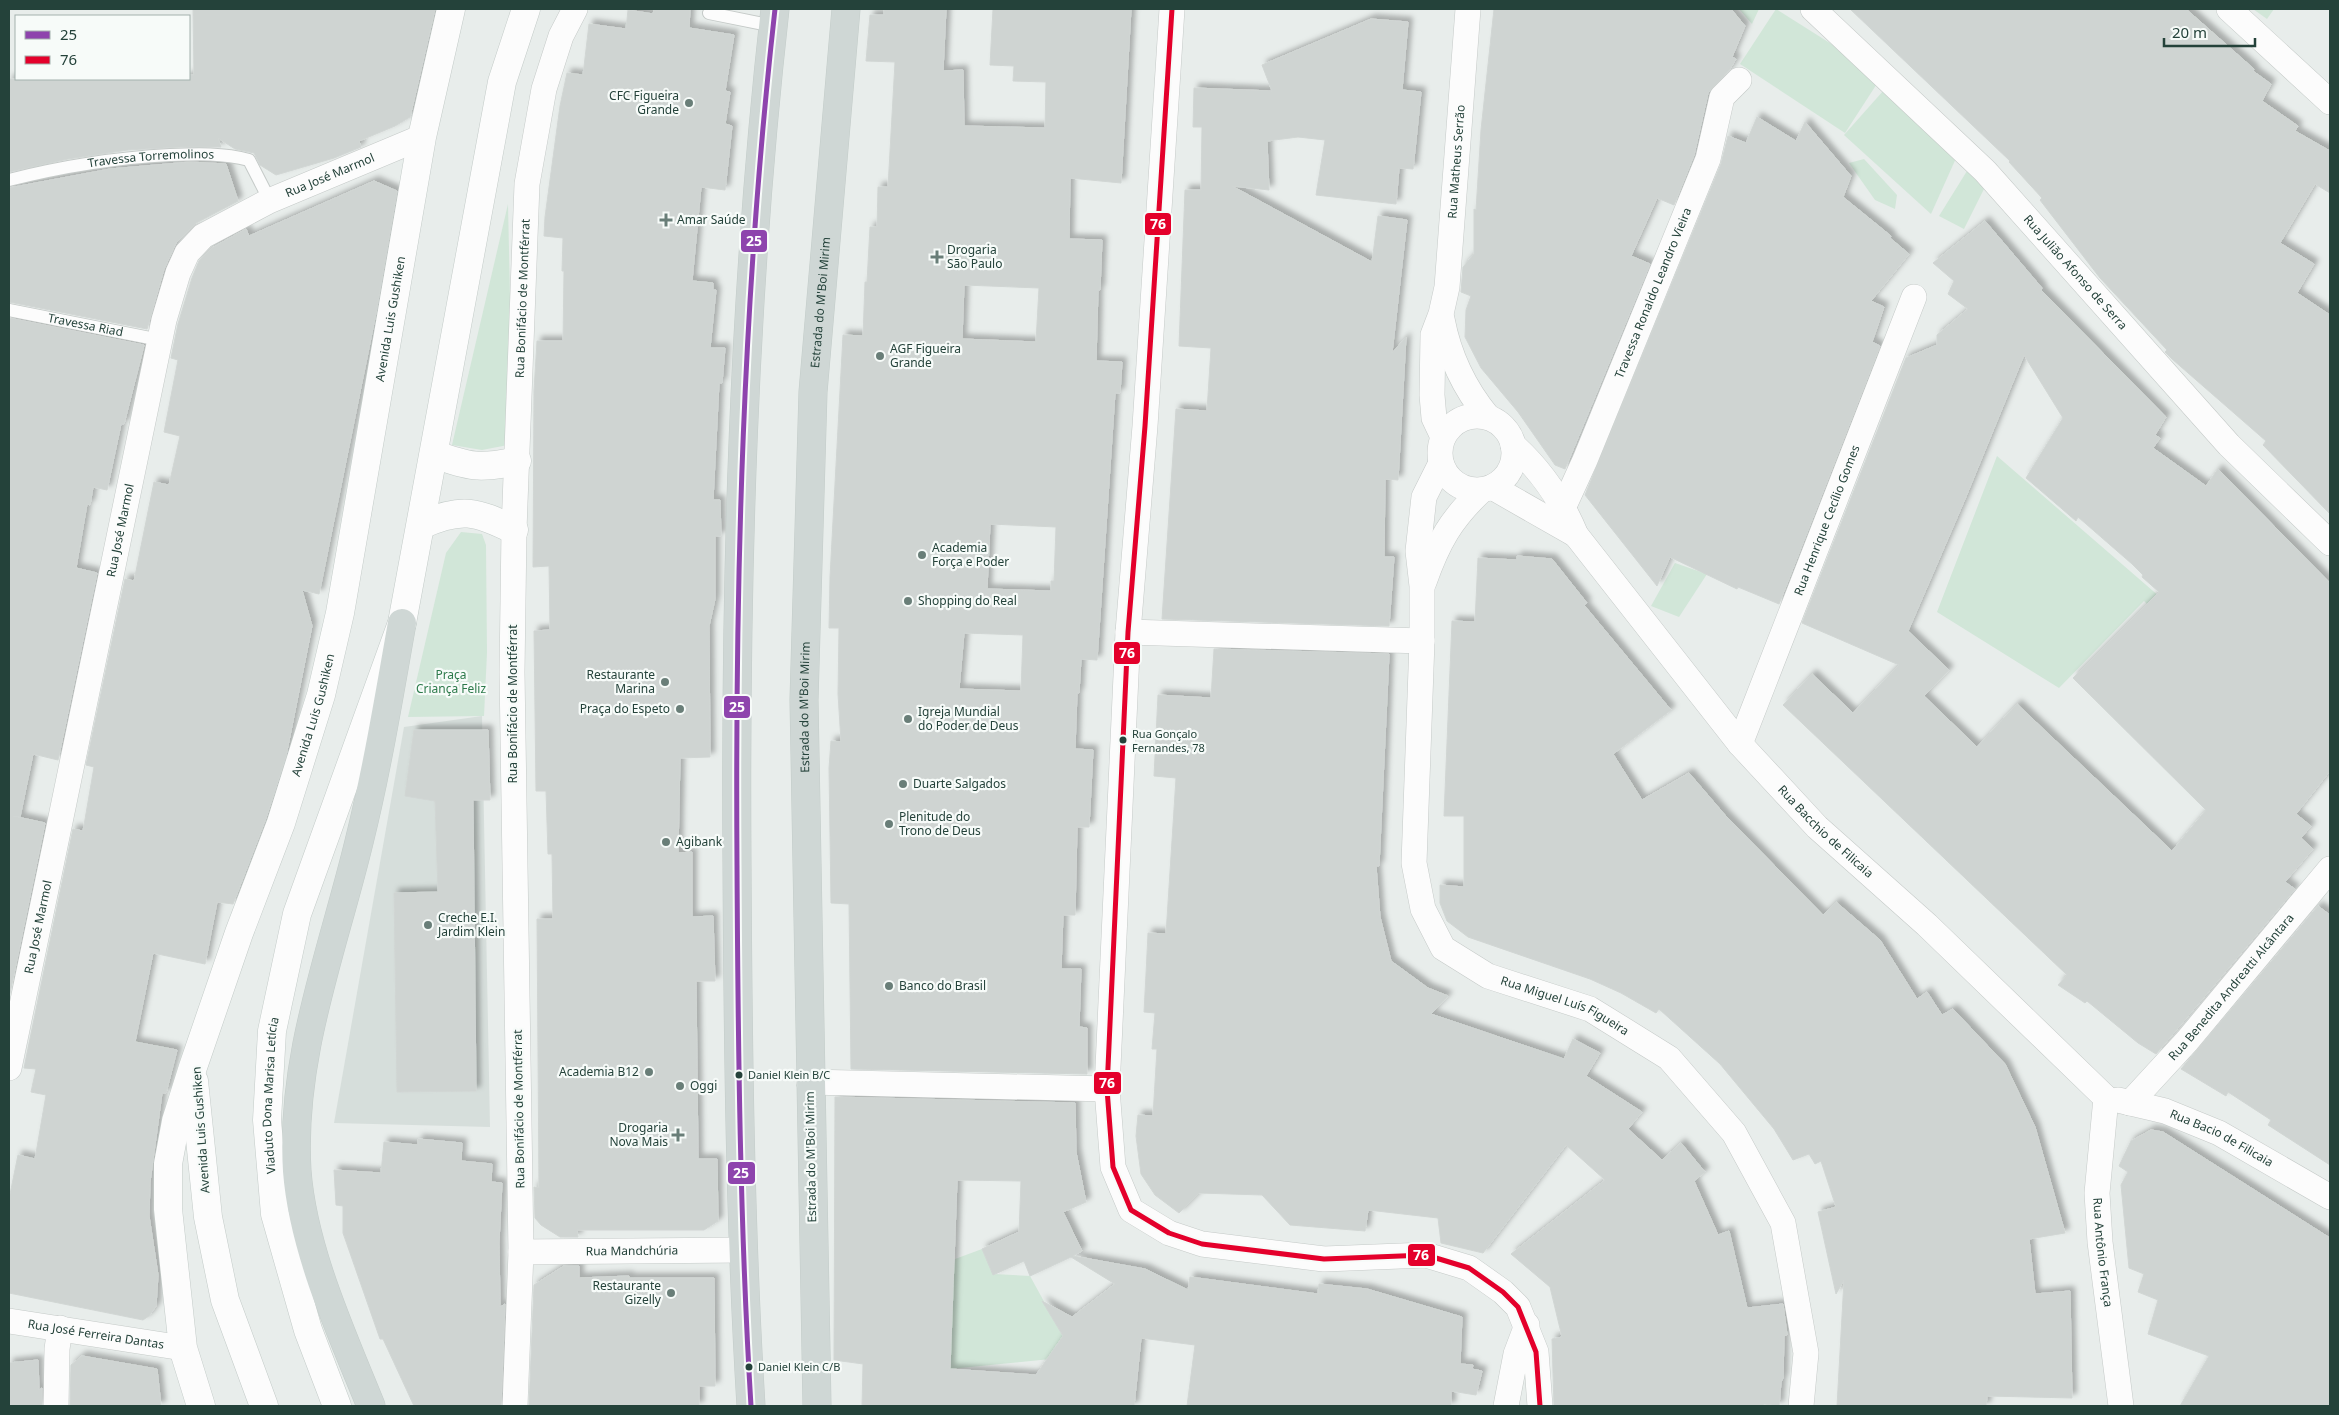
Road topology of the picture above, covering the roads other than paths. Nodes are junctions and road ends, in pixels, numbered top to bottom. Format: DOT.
graph roads {
  1 [pos="451,9"];
  2 [pos="526,9"];
  3 [pos="575,9"];
  4 [pos="846,9"];
  5 [pos="1172,9"];
  6 [pos="1468,9"];
  7 [pos="1813,9"];
  8 [pos="2229,9"];
  9 [pos="709,14"];
  10 [pos="774,18"];
  11 [pos="1739,80"];
  12 [pos="2330,102"];
  13 [pos="422,137"];
  14 [pos="9,180"];
  15 [pos="270,201"];
  16 [pos="1914,297"];
  17 [pos="9,310"];
  18 [pos="1441,314"];
  19 [pos="160,340"];
  20 [pos="1488,417"];
  21 [pos="1443,437"];
  22 [pos="1513,445"];
  23 [pos="434,454"];
  24 [pos="517,461"];
  25 [pos="1441,463"];
  26 [pos="1487,488"];
  27 [pos="1564,506"];
  28 [pos="421,525"];
  29 [pos="514,530"];
  30 [pos="1576,535"];
  31 [pos="2330,544"];
  32 [pos="1422,586"];
  33 [pos="402,623"];
  34 [pos="1128,632"];
  35 [pos="1422,641"];
  36 [pos="1740,744"];
  37 [pos="2330,869"];
  38 [pos="194,1067"];
  39 [pos="9,1068"];
  40 [pos="809,1082"];
  41 [pos="1107,1089"];
  42 [pos="2106,1098"];
  43 [pos="2130,1103"];
  44 [pos="2330,1197"];
  45 [pos="742,1250"];
  46 [pos="521,1252"];
  47 [pos="9,1321"];
  48 [pos="1527,1325"];
  49 [pos="60,1328"];
  50 [pos="183,1348"];
  51 [pos="56,1406"];
  52 [pos="201,1406"];
  53 [pos="264,1406"];
  54 [pos="337,1406"];
  55 [pos="371,1406"];
  56 [pos="515,1406"];
  57 [pos="751,1406"];
  58 [pos="817,1406"];
  59 [pos="1506,1406"];
  60 [pos="1540,1406"];
  61 [pos="1801,1406"];
  62 [pos="2121,1406"];
  1 -- 13 [label="main road, Avenida Luis Gushiken"];
  2 -- 23 [label="main road"];
  3 -- 24 [label="street, Rua Bonifácio de Montférrat"];
  4 -- 40 [label="main road, Estrada do M'Boi Mirim"];
  5 -- 34 [label="street"];
  6 -- 18 [label="street, Rua Matheus Serrão"];
  7 -- 31 [label="street, Rua Julião Afonso de Serra"];
  8 -- 12 [label="street"];
  9 -- 10 [label="lane"];
  10 -- 45 [label="main road"];
  11 -- 27 [label="street, Travessa Ronaldo Leandro Vieira"];
  13 -- 15 [label="street, Rua José Marmol"];
  13 -- 38 [label="main road, Avenida Luis Gushiken"];
  14 -- 15 [label="lane, Travessa Torremolinos"];
  15 -- 19 [label="street, Rua José Marmol"];
  16 -- 36 [label="street, Rua Henrique Cecílio Gomes"];
  17 -- 19 [label="lane, Travessa Riad"];
  18 -- 20 [label="street, Rua Matheus Serrão"];
  18 -- 21 [label="street, Rua Matheus Serrão"];
  19 -- 39 [label="street, Rua José Marmol"];
  20 -- 21 [label="street"];
  20 -- 22 [label="street"];
  21 -- 25 [label="street"];
  22 -- 26 [label="street"];
  22 -- 27 [label="street, Rua Bacchio de Filicaia"];
  23 -- 24 [label="main road"];
  23 -- 28 [label="main road"];
  24 -- 29 [label="street, Rua Bonifácio de Montférrat"];
  25 -- 26 [label="street"];
  25 -- 32 [label="street, Rua Miguel Luís Figueira"];
  26 -- 30 [label="street, Rua Bacchio de Filicaia"];
  26 -- 32 [label="street, Rua Miguel Luís Figueira"];
  27 -- 30 [label="street, Rua Bacchio de Filicaia"];
  28 -- 29 [label="main road"];
  28 -- 33 [label="main road"];
  29 -- 46 [label="street, Rua Bonifácio de Montférrat"];
  30 -- 36 [label="street, Rua Bacchio de Filicaia"];
  32 -- 35 [label="street, Rua Miguel Luís Figueira"];
  33 -- 54 [label="main road, Viaduto Dona Marisa Letícia"];
  33 -- 55 [label="main road"];
  34 -- 35 [label="street"];
  34 -- 41 [label="street"];
  35 -- 61 [label="street, Rua Miguel Luís Figueira"];
  36 -- 42 [label="street, Rua Bacchio de Filicaia"];
  37 -- 43 [label="street, Rua Benedita Andreatti Alcântara"];
  38 -- 50 [label="main road"];
  38 -- 53 [label="main road, Avenida Luis Gushiken"];
  40 -- 41 [label="street"];
  40 -- 58 [label="main road, Estrada do M'Boi Mirim"];
  41 -- 48 [label="street"];
  42 -- 43 [label="street, Rua Bacio de Filicaia"];
  42 -- 62 [label="street, Rua Antônio França"];
  43 -- 44 [label="street, Rua Bacio de Filicaia"];
  45 -- 46 [label="street, Rua Mandchúria"];
  45 -- 57 [label="main road"];
  46 -- 56 [label="street, Rua Bonifácio de Montférrat"];
  47 -- 49 [label="street, Rua José Ferreira Dantas"];
  48 -- 59 [label="street"];
  48 -- 60 [label="street"];
  49 -- 50 [label="street, Rua José Ferreira Dantas"];
  49 -- 51 [label="street"];
  50 -- 52 [label="main road"];
}
